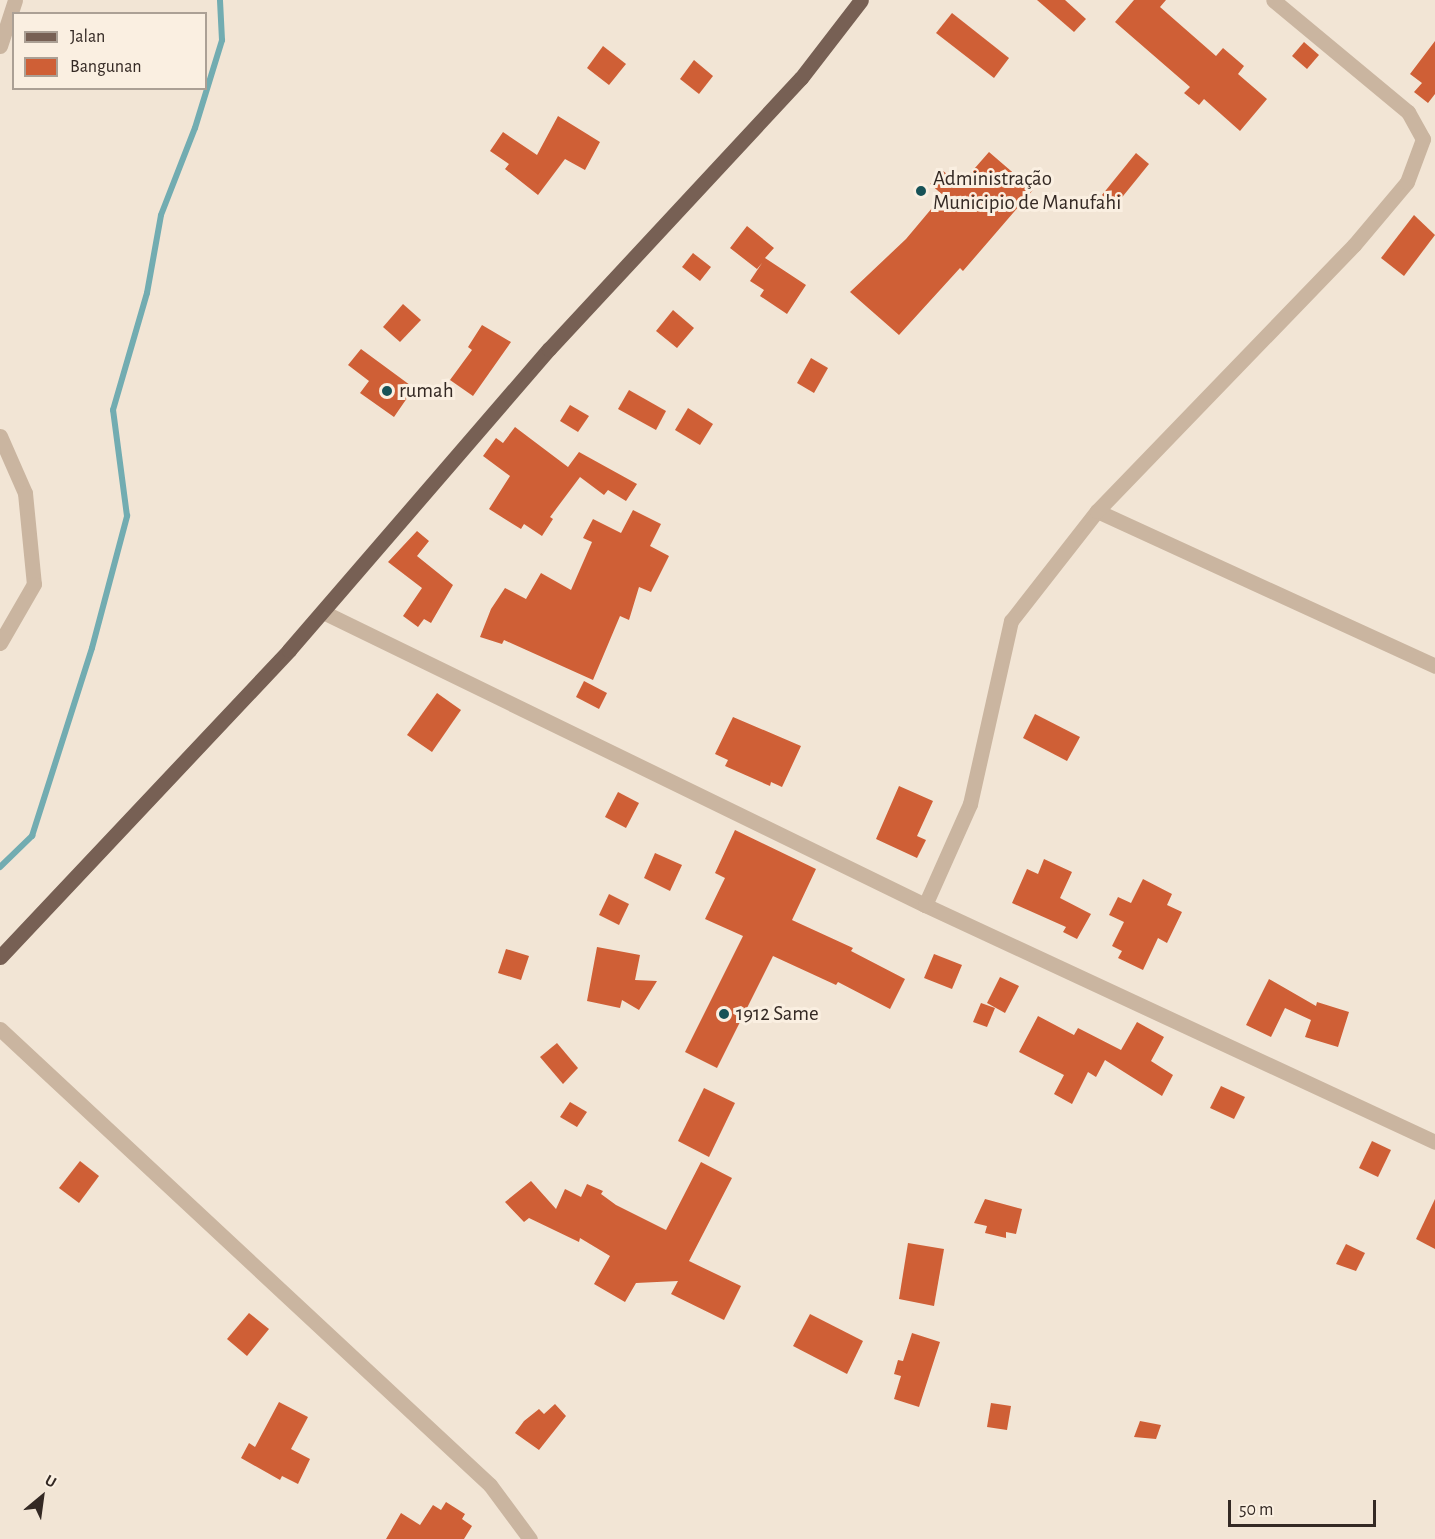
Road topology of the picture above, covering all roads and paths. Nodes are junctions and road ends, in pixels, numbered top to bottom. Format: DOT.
graph roads {
  1 [pos="15,0"];
  2 [pos="861,0"];
  3 [pos="1273,0"];
  4 [pos="0,46"];
  5 [pos="0,436"];
  6 [pos="1097,511"];
  7 [pos="323,612"];
  8 [pos="0,643"];
  9 [pos="1435,666"];
  10 [pos="925,905"];
  11 [pos="0,957"];
  12 [pos="0,1029"];
  13 [pos="1435,1142"];
  14 [pos="530,1539"];
  1 -- 4 [label="street"];
  2 -- 7 [label="main road"];
  3 -- 6 [label="street"];
  5 -- 8 [label="street"];
  6 -- 9 [label="street"];
  6 -- 10 [label="street"];
  7 -- 10 [label="street"];
  7 -- 11 [label="main road"];
  10 -- 13 [label="street"];
  12 -- 14 [label="street"];
}
